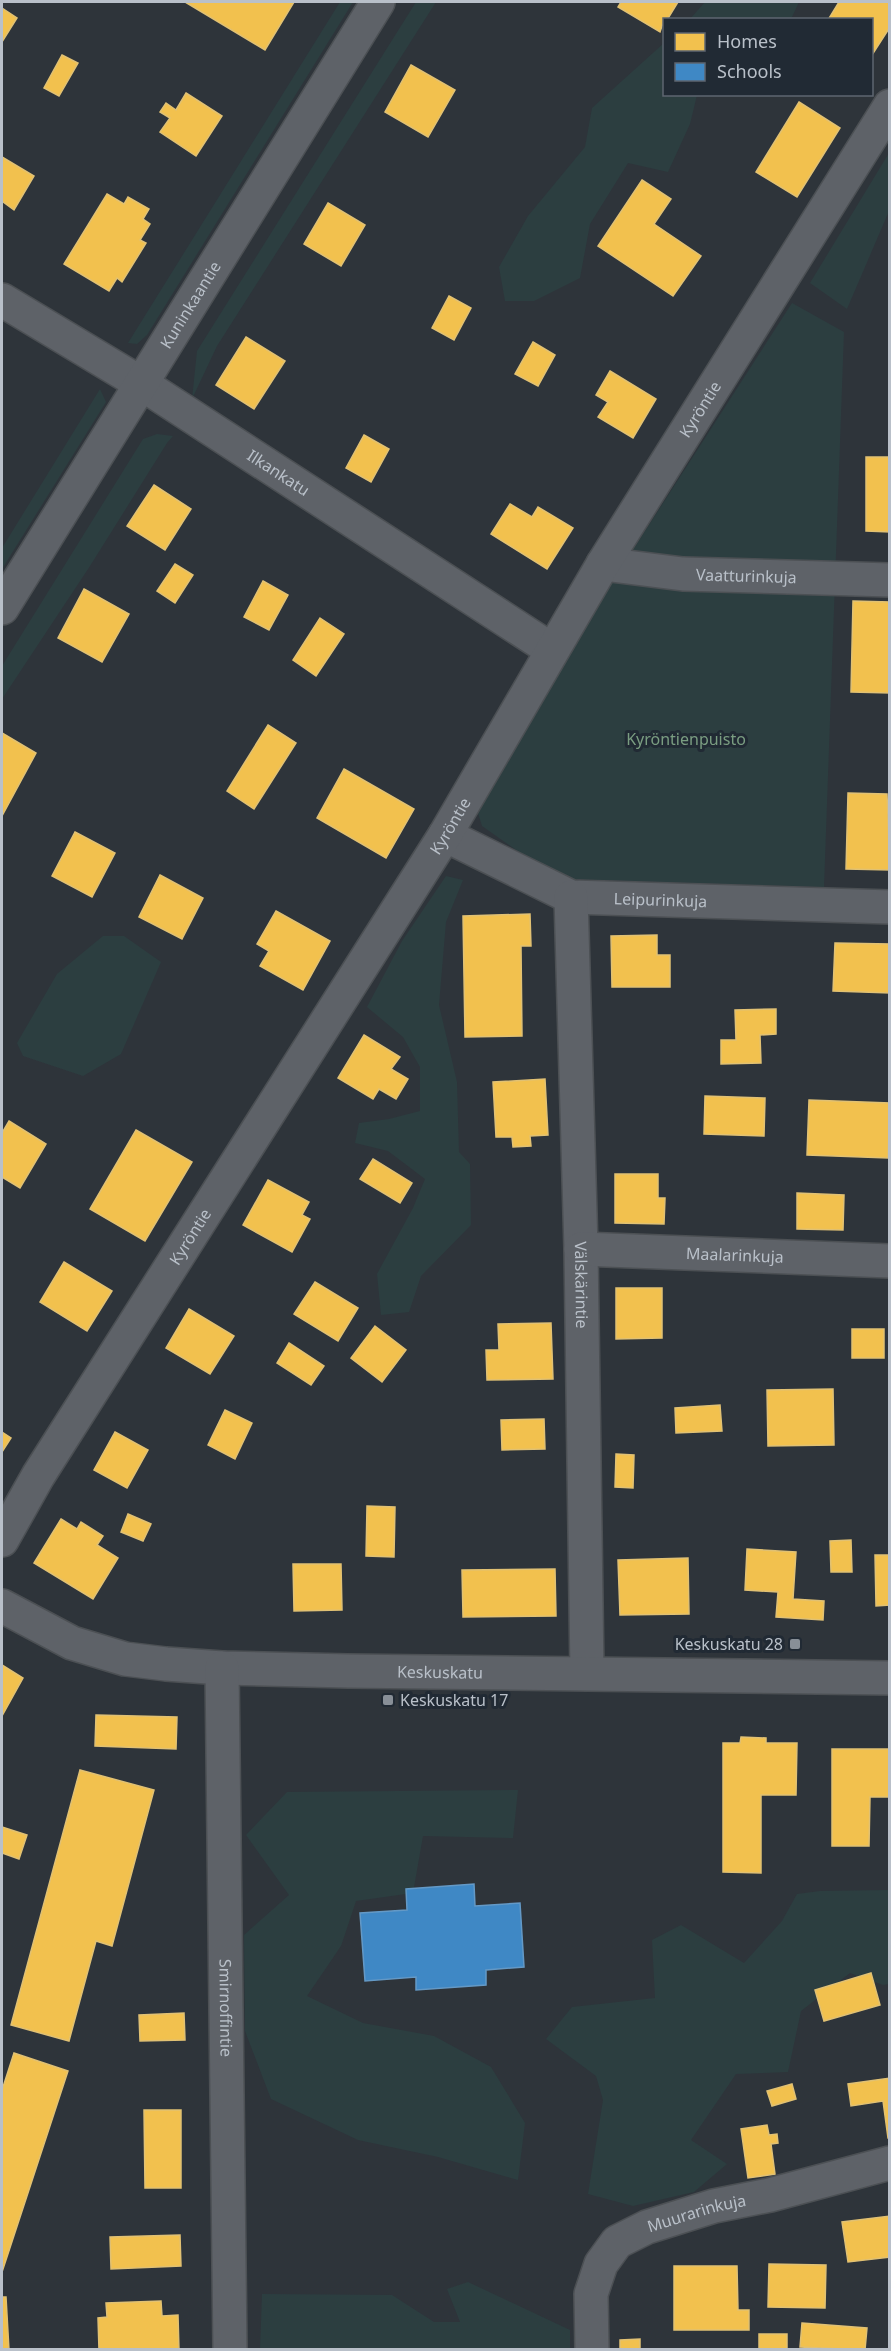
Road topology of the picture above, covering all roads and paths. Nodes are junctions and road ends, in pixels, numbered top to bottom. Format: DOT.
graph roads {
  1 [pos="378,2"];
  2 [pos="890,106"];
  3 [pos="2,300"];
  4 [pos="142,384"];
  5 [pos="603,564"];
  6 [pos="890,580"];
  7 [pos="2,608"];
  8 [pos="552,650"];
  9 [pos="445,836"];
  10 [pos="571,897"];
  11 [pos="890,907"];
  12 [pos="582,1249"];
  13 [pos="890,1260"];
  14 [pos="2,1540"];
  15 [pos="2,1606"];
  16 [pos="222,1668"];
  17 [pos="587,1673"];
  18 [pos="890,1678"];
  19 [pos="890,2163"];
  20 [pos="230,2349"];
  21 [pos="592,2349"];
  1 -- 4 [label="street, Kuninkaantie"];
  2 -- 5 [label="street, Kyröntie"];
  3 -- 4 [label="street, Ilkankatu"];
  4 -- 7 [label="street, Kuninkaantie"];
  4 -- 8 [label="street, Ilkankatu"];
  5 -- 6 [label="street, Vaatturinkuja"];
  5 -- 8 [label="street, Kyröntie"];
  8 -- 9 [label="street, Kyröntie"];
  9 -- 10 [label="street, Leipurinkuja"];
  9 -- 14 [label="street, Kyröntie"];
  10 -- 11 [label="street, Leipurinkuja"];
  10 -- 12 [label="street, Välskärintie"];
  12 -- 13 [label="street, Maalarinkuja"];
  12 -- 17 [label="street, Välskärintie"];
  15 -- 16 [label="street, Keskuskatu"];
  16 -- 17 [label="street, Keskuskatu"];
  16 -- 20 [label="street, Smirnoffintie"];
  17 -- 18 [label="street, Keskuskatu"];
  19 -- 21 [label="street, Muurarinkuja"];
}
